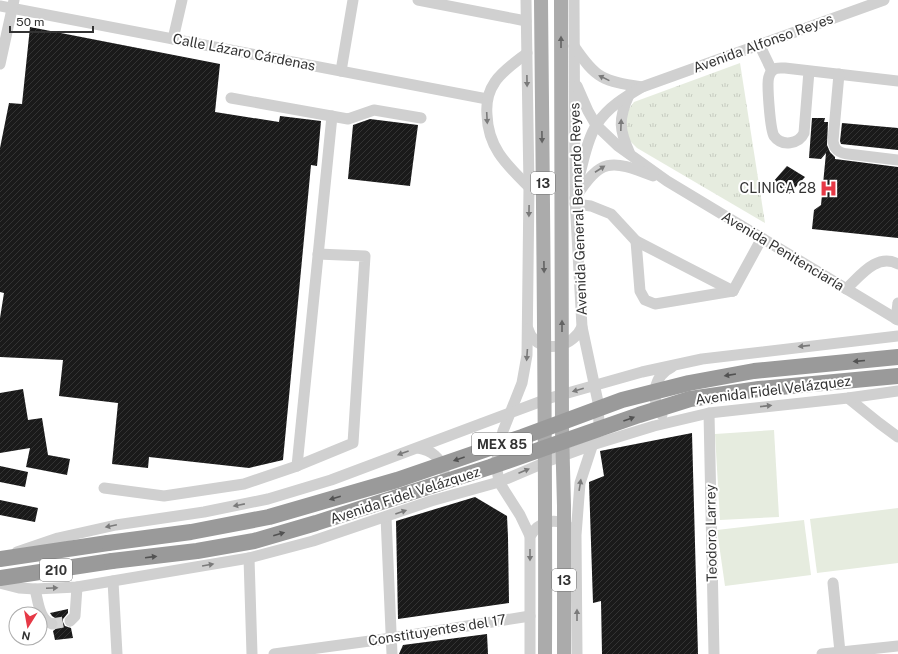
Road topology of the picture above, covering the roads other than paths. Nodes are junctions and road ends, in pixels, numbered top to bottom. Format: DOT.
graph roads {
  1 [pos="182,0"];
  2 [pos="353,0"];
  3 [pos="418,0"];
  4 [pos="526,0"];
  5 [pos="541,0"];
  6 [pos="561,0"];
  7 [pos="574,0"];
  8 [pos="884,0"];
  9 [pos="14,4"];
  10 [pos="0,6"];
  11 [pos="526,20"];
  12 [pos="173,39"];
  13 [pos="759,44"];
  14 [pos="574,46"];
  15 [pos="527,54"];
  16 [pos="0,64"];
  17 [pos="341,71"];
  18 [pos="772,71"];
  19 [pos="809,71"];
  20 [pos="839,74"];
  21 [pos="575,80"];
  22 [pos="898,81"];
  23 [pos="642,87"];
  24 [pos="629,95"];
  25 [pos="231,98"];
  26 [pos="487,99"];
  27 [pos="332,116"];
  28 [pos="420,118"];
  29 [pos="596,125"];
  30 [pos="630,154"];
  31 [pos="898,160"];
  32 [pos="667,181"];
  33 [pos="529,187"];
  34 [pos="575,197"];
  35 [pos="762,238"];
  36 [pos="636,241"];
  37 [pos="318,254"];
  38 [pos="898,264"];
  39 [pos="846,288"];
  40 [pos="733,291"];
  41 [pos="898,303"];
  42 [pos="897,319"];
  43 [pos="582,327"];
  44 [pos="528,329"];
  45 [pos="898,336"];
  46 [pos="898,357"];
  47 [pos="674,366"];
  48 [pos="898,376"];
  49 [pos="595,385"];
  50 [pos="898,391"];
  51 [pos="848,398"];
  52 [pos="709,413"];
  53 [pos="509,414"];
  54 [pos="672,422"];
  55 [pos="898,437"];
  56 [pos="592,445"];
  57 [pos="418,448"];
  58 [pos="297,466"];
  59 [pos="499,482"];
  60 [pos="104,488"];
  61 [pos="431,501"];
  62 [pos="386,517"];
  63 [pos="576,535"];
  64 [pos="530,536"];
  65 [pos="108,543"];
  66 [pos="249,558"];
  67 [pos="2,559"];
  68 [pos="112,561"];
  69 [pos="0,578"];
  70 [pos="113,581"];
  71 [pos="0,583"];
  72 [pos="833,583"];
  73 [pos="77,587"];
  74 [pos="35,589"];
  75 [pos="530,616"];
  76 [pos="70,621"];
  77 [pos="52,624"];
  78 [pos="392,638"];
  79 [pos="898,646"];
  80 [pos="840,652"];
  81 [pos="117,654"];
  82 [pos="252,654"];
  83 [pos="274,654"];
  84 [pos="392,654"];
  85 [pos="530,654"];
  86 [pos="545,654"];
  87 [pos="564,654"];
  88 [pos="577,654"];
  89 [pos="714,654"];
  90 [pos="822,654"];
  1 -- 12 [label="street"];
  2 -- 17 [label="street"];
  3 -- 11 [label="street"];
  4 -- 11 [label="street"];
  5 -- 86 [label="main road, 13, one-way, bridge"];
  87 -- 6 [label="main road, Avenida General Bernardo Reyes / 13, one-way, bridge"];
  7 -- 14 [label="street, Avenida General Bernardo Reyes"];
  8 -- 13 [label="street, Avenida Alfonso Reyes"];
  9 -- 10 [label="street, Calle Lázaro Cárdenas"];
  9 -- 12 [label="street, Calle Lázaro Cárdenas"];
  9 -- 16 [label="street"];
  11 -- 15 [label="street"];
  12 -- 17 [label="street, Calle Lázaro Cárdenas"];
  13 -- 18 [label="street"];
  13 -- 23 [label="street, Avenida Alfonso Reyes"];
  14 -- 21 [label="street, Avenida General Bernardo Reyes"];
  23 -- 14 [label="street, one-way"];
  15 -- 26 [label="street"];
  15 -- 33 [label="street, one-way"];
  17 -- 26 [label="street, Calle Lázaro Cárdenas"];
  18 -- 19 [label="street"];
  18 -- 19 [label="street"];
  19 -- 20 [label="street"];
  20 -- 22 [label="street"];
  20 -- 31 [label="street"];
  21 -- 29 [label="street, Avenida Penitenciaría"];
  21 -- 34 [label="street, Avenida General Bernardo Reyes"];
  23 -- 24 [label="street, Avenida Alfonso Reyes"];
  24 -- 29 [label="street, Avenida Alfonso Reyes"];
  30 -- 24 [label="street, one-way"];
  25 -- 27 [label="street"];
  26 -- 33 [label="street, one-way"];
  27 -- 28 [label="street"];
  27 -- 37 [label="street"];
  29 -- 30 [label="street, Avenida Penitenciaría"];
  29 -- 34 [label="street, Avenida Alfonso Reyes"];
  30 -- 32 [label="street, Avenida Penitenciaría"];
  34 -- 32 [label="street, Avenida Penitenciaría, one-way"];
  32 -- 35 [label="street, Avenida Penitenciaría"];
  33 -- 44 [label="street, one-way"];
  34 -- 36 [label="street"];
  34 -- 43 [label="street, Avenida General Bernardo Reyes"];
  35 -- 39 [label="street, Avenida Penitenciaría"];
  35 -- 40 [label="street"];
  36 -- 40 [label="street"];
  36 -- 40 [label="street"];
  37 -- 58 [label="street"];
  37 -- 58 [label="street"];
  38 -- 39 [label="street"];
  39 -- 42 [label="street, Avenida Penitenciaría"];
  41 -- 42 [label="street"];
  43 -- 44 [label="street"];
  43 -- 49 [label="street, Avenida General Bernardo Reyes"];
  44 -- 53 [label="street, one-way"];
  45 -- 47 [label="street, one-way"];
  46 -- 65 [label="highway, Avenida Fidel Velázquez / MEX 85, one-way, bridge"];
  47 -- 49 [label="street"];
  47 -- 54 [label="street"];
  68 -- 48 [label="highway, Avenida Fidel Velázquez / MEX 85, one-way, bridge"];
  49 -- 53 [label="street, one-way"];
  49 -- 56 [label="street, Avenida General Bernardo Reyes"];
  50 -- 51 [label="street"];
  52 -- 51 [label="street, one-way"];
  51 -- 55 [label="street"];
  52 -- 54 [label="street"];
  52 -- 89 [label="street, Teodoro Larrey"];
  53 -- 57 [label="street"];
  53 -- 59 [label="street"];
  54 -- 56 [label="street"];
  59 -- 56 [label="street, one-way"];
  63 -- 56 [label="street, Avenida General Bernardo Reyes, one-way"];
  57 -- 61 [label="street"];
  57 -- 67 [label="street, one-way"];
  58 -- 60 [label="street"];
  59 -- 61 [label="street"];
  59 -- 64 [label="street"];
  62 -- 61 [label="street, one-way"];
  62 -- 66 [label="street"];
  62 -- 78 [label="street"];
  63 -- 64 [label="street"];
  88 -- 63 [label="street, Avenida General Bernardo Reyes, one-way"];
  64 -- 75 [label="street, one-way"];
  65 -- 67 [label="highway, Avenida Fidel Velázquez / 210"];
  70 -- 66 [label="street, one-way"];
  66 -- 82 [label="street"];
  68 -- 69 [label="highway, Avenida Fidel Velázquez / 210"];
  70 -- 73 [label="street"];
  70 -- 81 [label="street"];
  71 -- 74 [label="street"];
  72 -- 80 [label="street"];
  74 -- 73 [label="street, one-way"];
  73 -- 76 [label="street"];
  74 -- 77 [label="street"];
  75 -- 78 [label="street, Constituyentes del 17"];
  75 -- 85 [label="street"];
  78 -- 83 [label="street, Constituyentes del 17"];
  78 -- 84 [label="street"];
  79 -- 80 [label="street"];
  80 -- 90 [label="street"];
}
